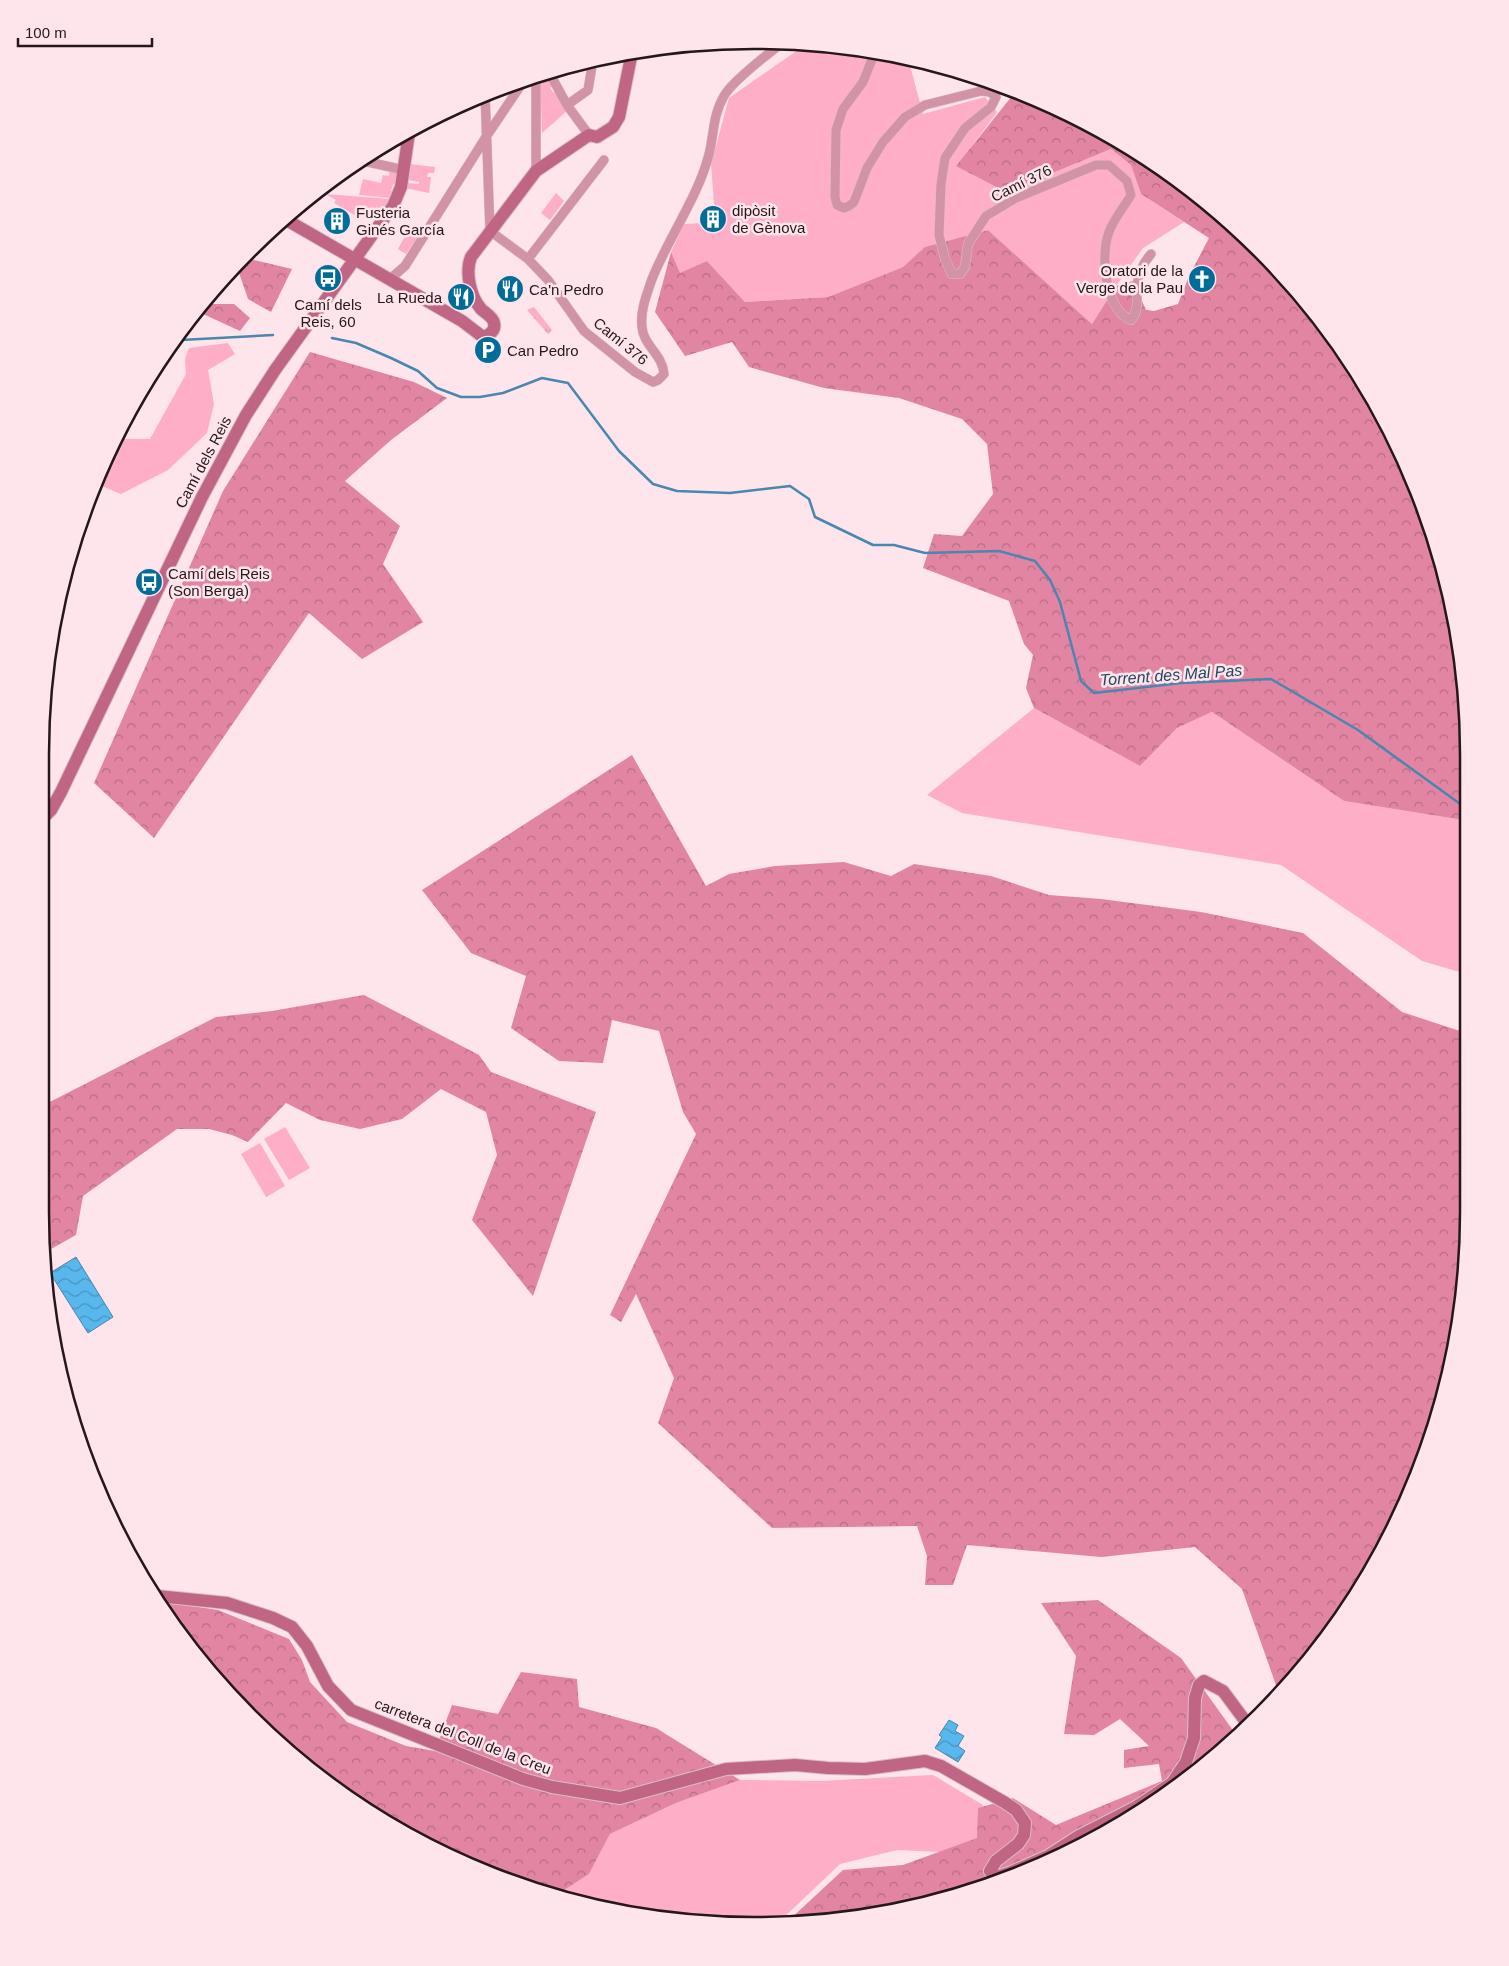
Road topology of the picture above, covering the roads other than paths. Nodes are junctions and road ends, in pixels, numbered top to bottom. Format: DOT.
graph roads {
  1 [pos="774,49"];
  2 [pos="873,59"];
  3 [pos="630,60"];
  4 [pos="592,68"];
  5 [pos="553,79"];
  6 [pos="536,84"];
  7 [pos="518,90"];
  8 [pos="485,102"];
  9 [pos="568,104"];
  10 [pos="588,135"];
  11 [pos="486,137"];
  12 [pos="408,140"];
  13 [pos="604,160"];
  14 [pos="371,163"];
  15 [pos="404,170"];
  16 [pos="536,171"];
  17 [pos="291,223"];
  18 [pos="490,231"];
  19 [pos="1151,254"];
  20 [pos="528,259"];
  21 [pos="359,263"];
  22 [pos="405,266"];
  23 [pos="390,279"];
  24 [pos="49,812"];
  25 [pos="163,1597"];
  26 [pos="1244,1720"];
  27 [pos="1176,1777"];
  28 [pos="1118,1816"];
  29 [pos="1065,1845"];
  30 [pos="994,1875"];
  1 -- 20 [label="street, Camí 376"];
  2 -- 19 [label="street, Camí 376"];
  3 -- 10 [label="street"];
  4 -- 9 [label="street"];
  5 -- 9 [label="street"];
  6 -- 16 [label="street"];
  7 -- 11 [label="street"];
  8 -- 11 [label="street"];
  9 -- 10 [label="street"];
  10 -- 16 [label="street"];
  11 -- 18 [label="street"];
  11 -- 22 [label="street"];
  12 -- 15 [label="street, Camí dels Reis"];
  13 -- 20 [label="street"];
  14 -- 15 [label="street"];
  15 -- 21 [label="street, Camí dels Reis"];
  16 -- 18 [label="street"];
  17 -- 21 [label="street"];
  18 -- 20 [label="street, Camí 376"];
  18 -- 23 [label="street"];
  21 -- 22 [label="street"];
  21 -- 23 [label="street"];
  21 -- 24 [label="street, Camí dels Reis"];
  22 -- 23 [label="street"];
  25 -- 30 [label="street, carretera del Coll de la Creu"];
  26 -- 27 [label="street, carretera del Coll de la Creu"];
  28 -- 29 [label="street, carretera del Coll de la Creu"];
}
